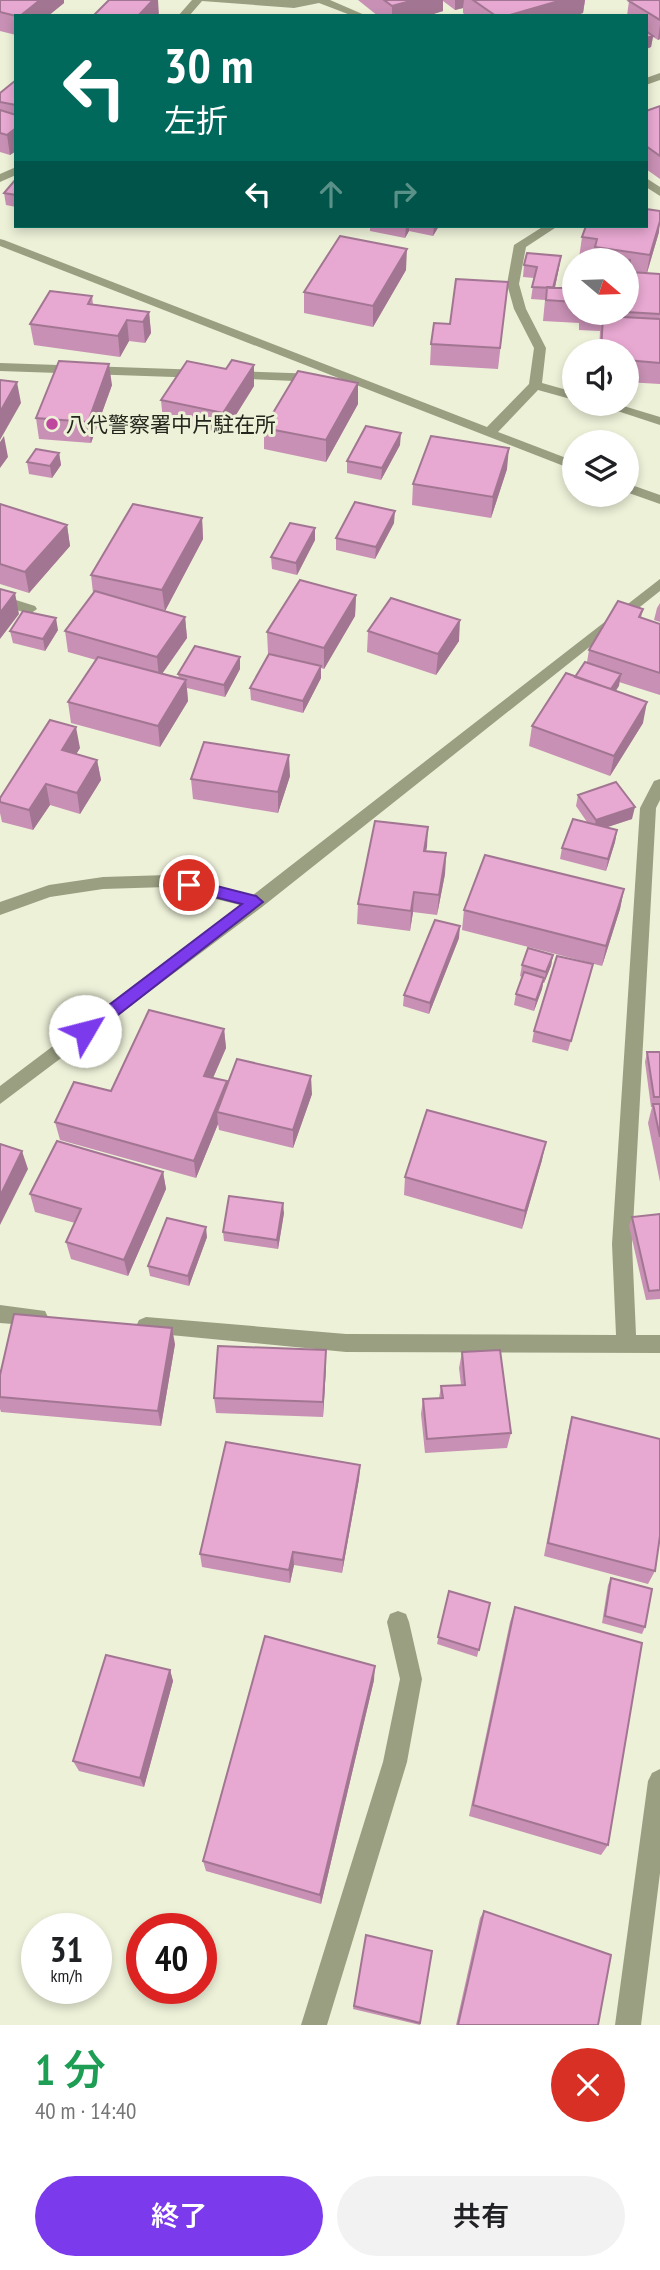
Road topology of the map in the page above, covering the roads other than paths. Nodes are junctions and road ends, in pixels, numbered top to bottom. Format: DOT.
graph roads {
  1 [pos="197,0"];
  2 [pos="206,0"];
  3 [pos="320,0"];
  4 [pos="185,14"];
  5 [pos="357,14"];
  6 [pos="648,184"];
  7 [pos="658,199"];
  8 [pos="549,228"];
  9 [pos="0,242"];
  10 [pos="0,367"];
  11 [pos="352,379"];
  12 [pos="536,385"];
  13 [pos="562,393"];
  14 [pos="639,415"];
  15 [pos="660,421"];
  16 [pos="489,433"];
  17 [pos="562,461"];
  18 [pos="639,492"];
  19 [pos="660,500"];
  20 [pos="660,584"];
  21 [pos="0,600"];
  22 [pos="30,609"];
  23 [pos="660,785"];
  24 [pos="256,902"];
  25 [pos="0,909"];
  26 [pos="0,1096"];
  27 [pos="0,1314"];
  28 [pos="55,1318"];
  29 [pos="125,1324"];
  30 [pos="626,1342"];
  31 [pos="660,1344"];
  32 [pos="398,1622"];
  33 [pos="660,1781"];
  34 [pos="314,2025"];
  35 [pos="628,2025"];
  1 -- 4 [label="street"];
  2 -- 3 [label="street"];
  3 -- 5 [label="street"];
  6 -- 7 [label="street"];
  8 -- 12 [label="street"];
  9 -- 11 [label="street"];
  10 -- 11 [label="street"];
  11 -- 16 [label="street"];
  12 -- 13 [label="street"];
  12 -- 16 [label="street"];
  14 -- 15 [label="street"];
  16 -- 17 [label="street"];
  18 -- 19 [label="street"];
  20 -- 24 [label="street"];
  21 -- 22 [label="street"];
  23 -- 30 [label="street"];
  24 -- 25 [label="street"];
  24 -- 26 [label="street"];
  27 -- 28 [label="street"];
  29 -- 30 [label="street"];
  30 -- 31 [label="street"];
  32 -- 34 [label="street"];
  33 -- 35 [label="street"];
}
